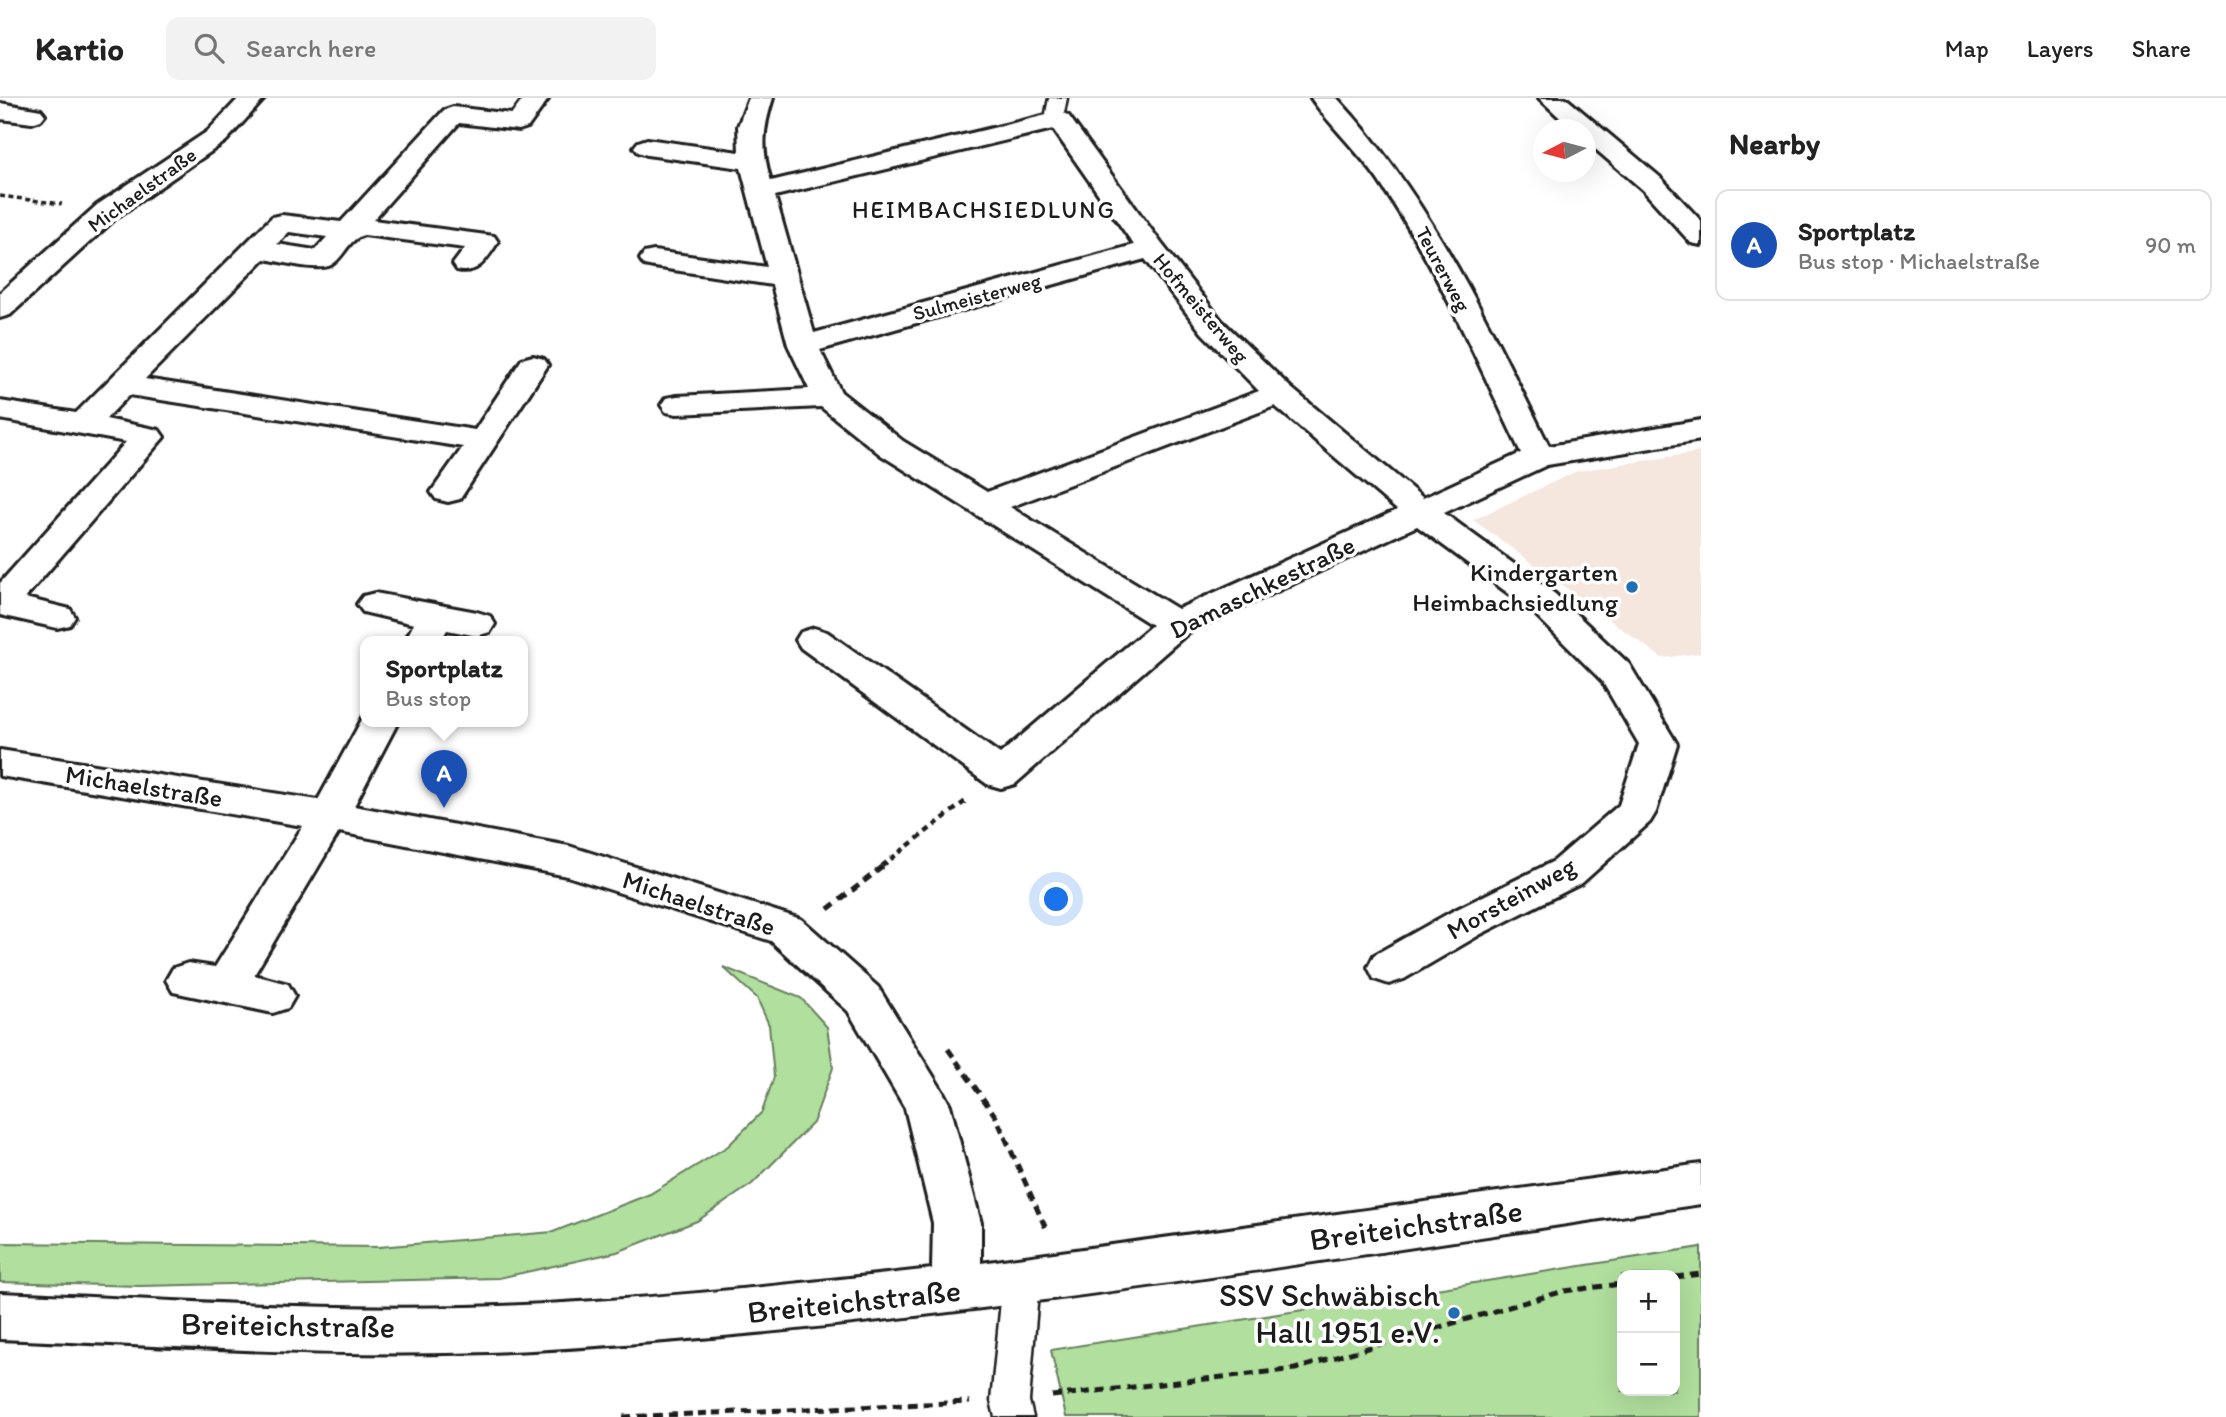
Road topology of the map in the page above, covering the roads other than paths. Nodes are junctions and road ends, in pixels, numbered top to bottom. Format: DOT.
graph roads {
  1 [pos="10,98"];
  2 [pos="253,98"];
  3 [pos="537,98"];
  4 [pos="761,98"];
  5 [pos="1323,98"];
  6 [pos="1551,98"];
  7 [pos="459,106"];
  8 [pos="0,108"];
  9 [pos="1059,109"];
  10 [pos="32,115"];
  11 [pos="647,147"];
  12 [pos="757,176"];
  13 [pos="346,231"];
  14 [pos="1701,237"];
  15 [pos="1151,249"];
  16 [pos="654,259"];
  17 [pos="467,264"];
  18 [pos="783,278"];
  19 [pos="0,309"];
  20 [pos="803,345"];
  21 [pos="533,365"];
  22 [pos="124,385"];
  23 [pos="1279,394"];
  24 [pos="186,395"];
  25 [pos="828,397"];
  26 [pos="677,405"];
  27 [pos="0,410"];
  28 [pos="83,424"];
  29 [pos="1701,430"];
  30 [pos="148,437"];
  31 [pos="484,441"];
  32 [pos="1539,457"];
  33 [pos="448,492"];
  34 [pos="987,504"];
  35 [pos="1420,512"];
  36 [pos="0,604"];
  37 [pos="375,604"];
  38 [pos="57,617"];
  39 [pos="477,624"];
  40 [pos="1176,624"];
  41 [pos="429,629"];
  42 [pos="814,640"];
  43 [pos="376,727"];
  44 [pos="0,763"];
  45 [pos="329,816"];
  46 [pos="1389,967"];
  47 [pos="273,996"];
  48 [pos="1701,1184"];
  49 [pos="1021,1281"];
  50 [pos="957,1290"];
  51 [pos="0,1316"];
  52 [pos="1012,1409"];
  1 -- 8 [label="street"];
  2 -- 19 [label="street, Michaelstraße"];
  3 -- 7 [label="street"];
  4 -- 12 [label="street"];
  5 -- 32 [label="street, Teurerweg"];
  6 -- 14 [label="street"];
  7 -- 13 [label="street"];
  8 -- 10 [label="street"];
  9 -- 12 [label="street"];
  9 -- 15 [label="street, Hofmeisterweg"];
  11 -- 12 [label="street"];
  12 -- 18 [label="street"];
  13 -- 17 [label="street"];
  13 -- 22 [label="street"];
  15 -- 20 [label="street, Sulmeisterweg"];
  15 -- 23 [label="street, Hofmeisterweg"];
  16 -- 18 [label="street"];
  18 -- 20 [label="street"];
  20 -- 25 [label="street"];
  21 -- 31 [label="street"];
  22 -- 24 [label="street"];
  22 -- 28 [label="street"];
  23 -- 34 [label="street"];
  23 -- 35 [label="street, Hofmeisterweg"];
  24 -- 30 [label="street"];
  24 -- 31 [label="street"];
  25 -- 26 [label="street"];
  25 -- 34 [label="street"];
  27 -- 28 [label="street"];
  28 -- 30 [label="street"];
  29 -- 32 [label="street, Damaschkestraße"];
  30 -- 36 [label="street"];
  31 -- 33 [label="street"];
  32 -- 35 [label="street, Damaschkestraße"];
  34 -- 40 [label="street"];
  35 -- 40 [label="street, Damaschkestraße"];
  35 -- 46 [label="street, Morsteinweg"];
  36 -- 38 [label="street"];
  37 -- 41 [label="street"];
  39 -- 41 [label="street"];
  40 -- 42 [label="street, Damaschkestraße"];
  43 -- 45 [label="street"];
  44 -- 45 [label="street, Michaelstraße"];
  45 -- 47 [label="street"];
  45 -- 50 [label="street, Michaelstraße"];
  48 -- 49 [label="street, Breiteichstraße"];
  49 -- 50 [label="street, Breiteichstraße"];
  49 -- 52 [label="lane"];
  50 -- 51 [label="street, Breiteichstraße"];
}
